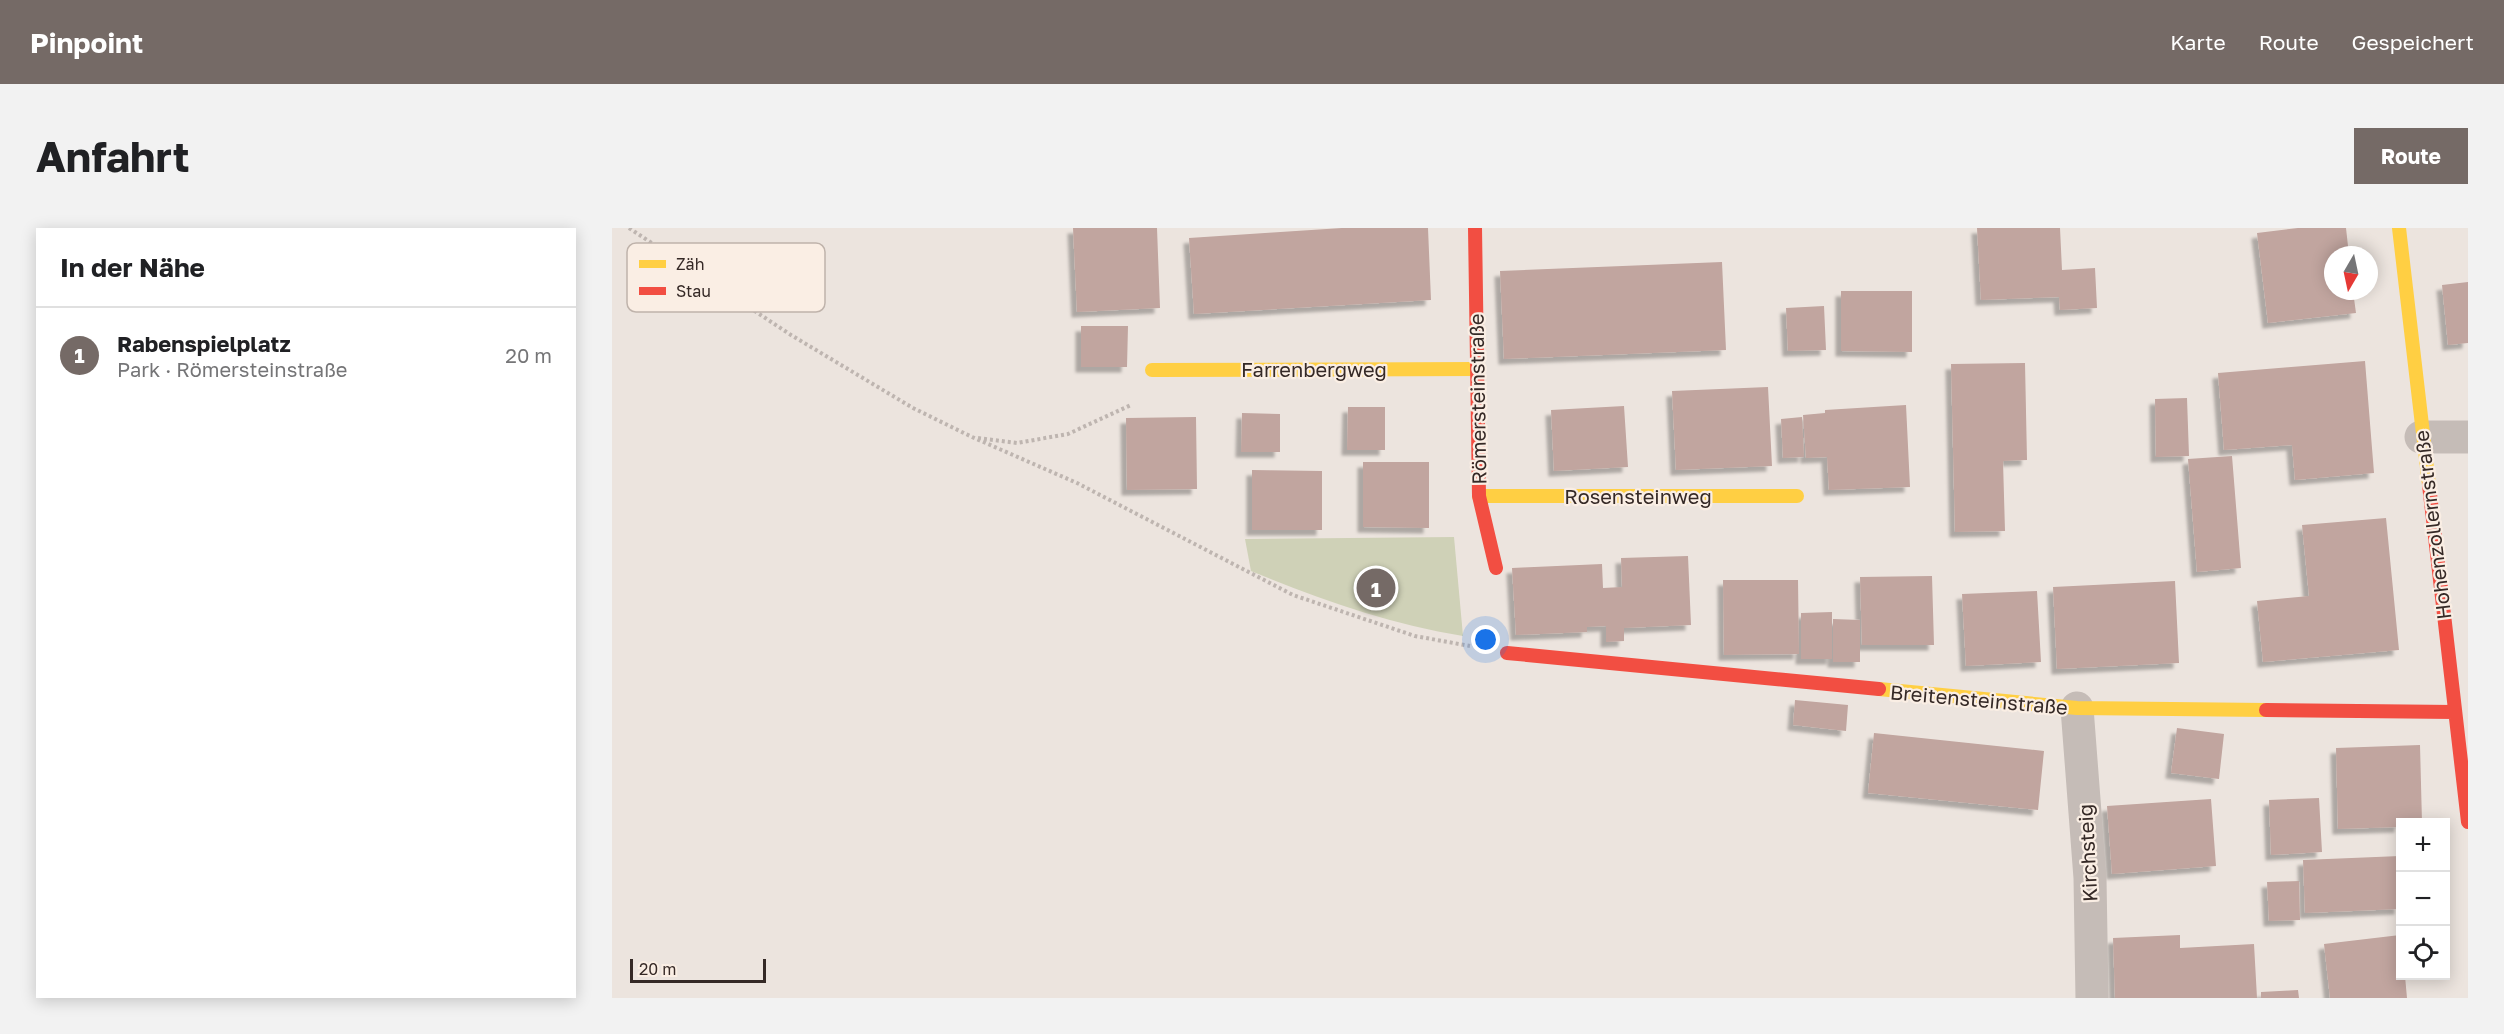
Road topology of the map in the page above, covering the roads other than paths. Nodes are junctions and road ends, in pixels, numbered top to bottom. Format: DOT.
graph roads {
  1 [pos="1475,228"];
  2 [pos="2399,228"];
  3 [pos="1477,369"];
  4 [pos="1152,370"];
  5 [pos="2421,437"];
  6 [pos="2468,437"];
  7 [pos="1479,496"];
  8 [pos="1797,496"];
  9 [pos="1496,568"];
  10 [pos="1507,653"];
  11 [pos="2077,708"];
  12 [pos="2454,712"];
  13 [pos="2468,822"];
  14 [pos="2092,998"];
  1 -- 3 [label="street, Römersteinstraße"];
  2 -- 5 [label="street, Hohenzollernstraße"];
  3 -- 4 [label="street, Farrenbergweg"];
  3 -- 7 [label="street, Römersteinstraße"];
  5 -- 6 [label="street"];
  5 -- 12 [label="street, Hohenzollernstraße"];
  7 -- 8 [label="street, Rosensteinweg"];
  7 -- 9 [label="street, Römersteinstraße"];
  10 -- 11 [label="street, Breitensteinstraße"];
  11 -- 12 [label="street, Breitensteinstraße"];
  11 -- 14 [label="street, Kirchsteig"];
  12 -- 13 [label="street, Hohenzollernstraße"];
}
